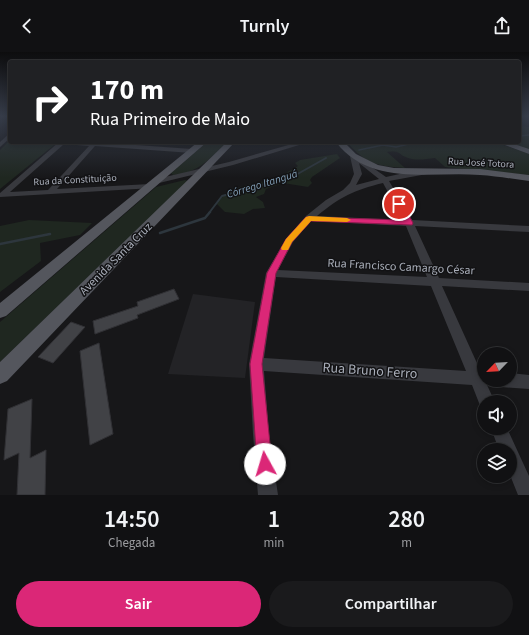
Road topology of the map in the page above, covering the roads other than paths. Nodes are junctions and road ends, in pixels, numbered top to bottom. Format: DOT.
graph roads {
  1 [pos="8,138"];
  2 [pos="61,144"];
  3 [pos="94,144"];
  4 [pos="201,144"];
  5 [pos="229,144"];
  6 [pos="299,144"];
  7 [pos="342,144"];
  8 [pos="507,144"];
  9 [pos="0,145"];
  10 [pos="192,151"];
  11 [pos="529,152"];
  12 [pos="353,156"];
  13 [pos="215,159"];
  14 [pos="231,164"];
  15 [pos="431,171"];
  16 [pos="202,172"];
  17 [pos="529,178"];
  18 [pos="385,180"];
  19 [pos="153,184"];
  20 [pos="50,192"];
  21 [pos="345,192"];
  22 [pos="1,195"];
  23 [pos="309,218"];
  24 [pos="410,223"];
  25 [pos="529,228"];
  26 [pos="271,273"];
  27 [pos="434,282"];
  28 [pos="529,287"];
  29 [pos="0,312"];
  30 [pos="256,364"];
  31 [pos="477,372"];
  32 [pos="0,376"];
  33 [pos="477,378"];
  34 [pos="517,381"];
  35 [pos="529,382"];
  36 [pos="517,470"];
  37 [pos="268,495"];
  38 [pos="528,495"];
  1 -- 9 [label="street"];
  2 -- 22 [label="street"];
  3 -- 10 [label="street"];
  3 -- 20 [label="street"];
  4 -- 10 [label="main road"];
  5 -- 13 [label="main road, Avenida Santa Cruz"];
  6 -- 14 [label="street, Rua da Constituição"];
  7 -- 12 [label="main road"];
  8 -- 11 [label="main road"];
  10 -- 19 [label="main road"];
  12 -- 15 [label="main road, Rua José Totora"];
  12 -- 18 [label="street"];
  12 -- 21 [label="street"];
  13 -- 14 [label="street"];
  13 -- 16 [label="main road, Avenida Santa Cruz"];
  14 -- 16 [label="street, Rua da Constituição"];
  15 -- 17 [label="main road, Rua José Totora"];
  15 -- 18 [label="street, Rua José Totora"];
  16 -- 19 [label="street, Rua da Constituição"];
  16 -- 32 [label="main road, Avenida Santa Cruz"];
  18 -- 21 [label="street, Rua José Totora"];
  18 -- 24 [label="street"];
  19 -- 20 [label="street, Rua da Constituição"];
  19 -- 29 [label="main road"];
  20 -- 22 [label="street, Rua da Constituição"];
  21 -- 23 [label="street"];
  23 -- 24 [label="street"];
  23 -- 26 [label="street"];
  24 -- 25 [label="street"];
  24 -- 27 [label="street"];
  26 -- 27 [label="street, Rua Francisco Camargo César"];
  26 -- 30 [label="street"];
  27 -- 28 [label="street, Rua Francisco Camargo César"];
  27 -- 31 [label="street"];
  30 -- 33 [label="street, Rua Bruno Ferro"];
  30 -- 37 [label="street"];
  34 -- 35 [label="street"];
  36 -- 38 [label="street"];
}
